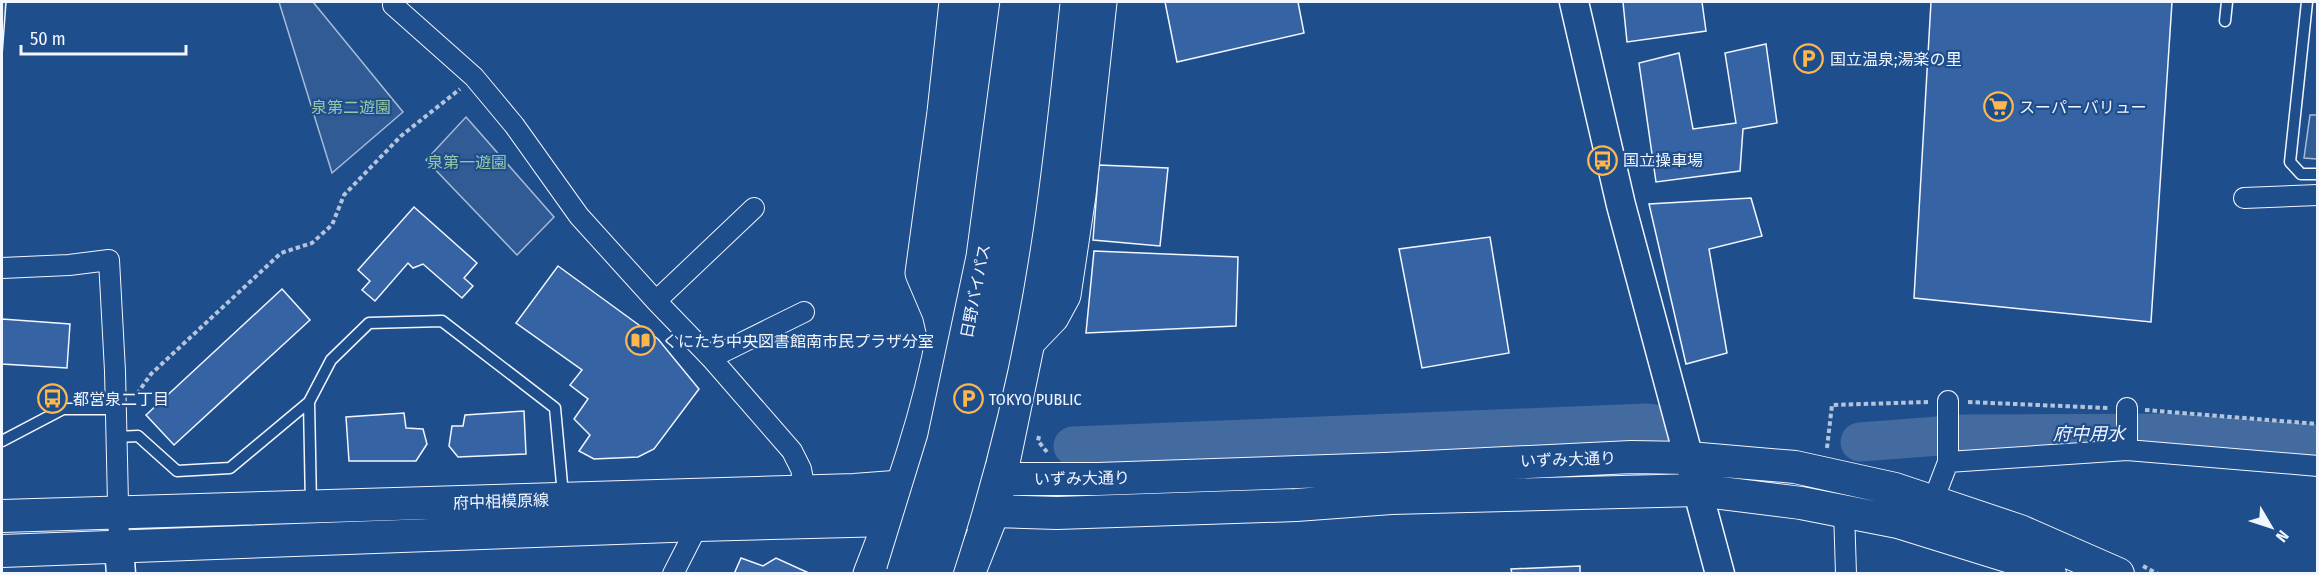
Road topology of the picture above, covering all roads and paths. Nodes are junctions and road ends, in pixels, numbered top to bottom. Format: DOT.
graph roads {
  1 [pos="393,2"];
  2 [pos="956,2"];
  3 [pos="1017,2"];
  4 [pos="1043,2"];
  5 [pos="1070,2"];
  6 [pos="1100,2"];
  7 [pos="1574,2"];
  8 [pos="2227,2"];
  9 [pos="2307,2"];
  10 [pos="982,14"];
  11 [pos="2225,21"];
  12 [pos="474,77"];
  13 [pos="2318,174"];
  14 [pos="2318,195"];
  15 [pos="2244,198"];
  16 [pos="754,208"];
  17 [pos="2,268"];
  18 [pos="656,301"];
  19 [pos="804,312"];
  20 [pos="944,331"];
  21 [pos="1028,342"];
  22 [pos="711,358"];
  23 [pos="309,402"];
  24 [pos="1948,407"];
  25 [pos="2127,414"];
  26 [pos="115,423"];
  27 [pos="2318,423"];
  28 [pos="1039,429"];
  29 [pos="2,441"];
  30 [pos="2127,445"];
  31 [pos="1827,453"];
  32 [pos="1947,456"];
  33 [pos="1052,458"];
  34 [pos="1689,458"];
  35 [pos="2318,466"];
  36 [pos="901,485"];
  37 [pos="805,490"];
  38 [pos="1697,490"];
  39 [pos="997,495"];
  40 [pos="563,499"];
  41 [pos="1933,501"];
  42 [pos="312,507"];
  43 [pos="1844,510"];
  44 [pos="118,514"];
  45 [pos="2,516"];
  46 [pos="889,520"];
  47 [pos="698,525"];
  48 [pos="2,551"];
  49 [pos="120,560"];
  50 [pos="2015,566"];
  51 [pos="673,573"];
  52 [pos="870,573"];
  53 [pos="903,573"];
  54 [pos="935,573"];
  55 [pos="968,573"];
  56 [pos="1720,573"];
  57 [pos="1846,573"];
  58 [pos="2050,573"];
  59 [pos="2118,573"];
  1 -- 12 [label="street"];
  2 -- 20 [label="highway"];
  3 -- 53 [label="highway, 日野バイパス, bridge"];
  4 -- 54 [label="highway, 日野バイパス, bridge"];
  5 -- 21 [label="highway"];
  6 -- 21 [label="highway"];
  7 -- 34 [label="street"];
  8 -- 11 [label="lane"];
  9 -- 13 [label="lane"];
  10 -- 20 [label="highway"];
  12 -- 18 [label="street"];
  12 -- 26 [label="path"];
  14 -- 15 [label="street"];
  16 -- 18 [label="street"];
  17 -- 26 [label="street"];
  18 -- 22 [label="street"];
  19 -- 22 [label="street"];
  20 -- 36 [label="highway"];
  21 -- 39 [label="highway"];
  22 -- 37 [label="street"];
  23 -- 26 [label="lane"];
  23 -- 40 [label="lane"];
  23 -- 42 [label="lane"];
  24 -- 25 [label="path"];
  24 -- 31 [label="path"];
  24 -- 32 [label="street"];
  25 -- 27 [label="path"];
  25 -- 30 [label="street"];
  26 -- 29 [label="lane"];
  26 -- 44 [label="street"];
  28 -- 33 [label="path"];
  30 -- 32 [label="street"];
  30 -- 35 [label="street"];
  32 -- 41 [label="street"];
  34 -- 38 [label="street"];
  34 -- 39 [label="main road, いずみ大通り"];
  34 -- 41 [label="main road, いずみ大通り"];
  36 -- 37 [label="main road, 府中相模原線"];
  36 -- 39 [label="main road, 府中相模原線"];
  36 -- 46 [label="highway"];
  37 -- 40 [label="main road, 府中相模原線"];
  38 -- 39 [label="main road, いずみ大通り"];
  38 -- 43 [label="main road, いずみ大通り"];
  38 -- 56 [label="street"];
  39 -- 46 [label="main road, 府中相模原線"];
  39 -- 55 [label="highway"];
  40 -- 42 [label="main road, 府中相模原線"];
  41 -- 59 [label="main road, いずみ大通り"];
  42 -- 44 [label="main road, 府中相模原線"];
  43 -- 50 [label="main road, いずみ大通り"];
  43 -- 57 [label="street"];
  44 -- 45 [label="main road, 府中相模原線"];
  44 -- 49 [label="street"];
  46 -- 47 [label="main road, 府中相模原線"];
  46 -- 52 [label="highway"];
  47 -- 49 [label="main road, 府中相模原線"];
  47 -- 51 [label="street"];
  48 -- 49 [label="main road, 府中相模原線"];
  50 -- 58 [label="main road, いずみ大通り"];
}
